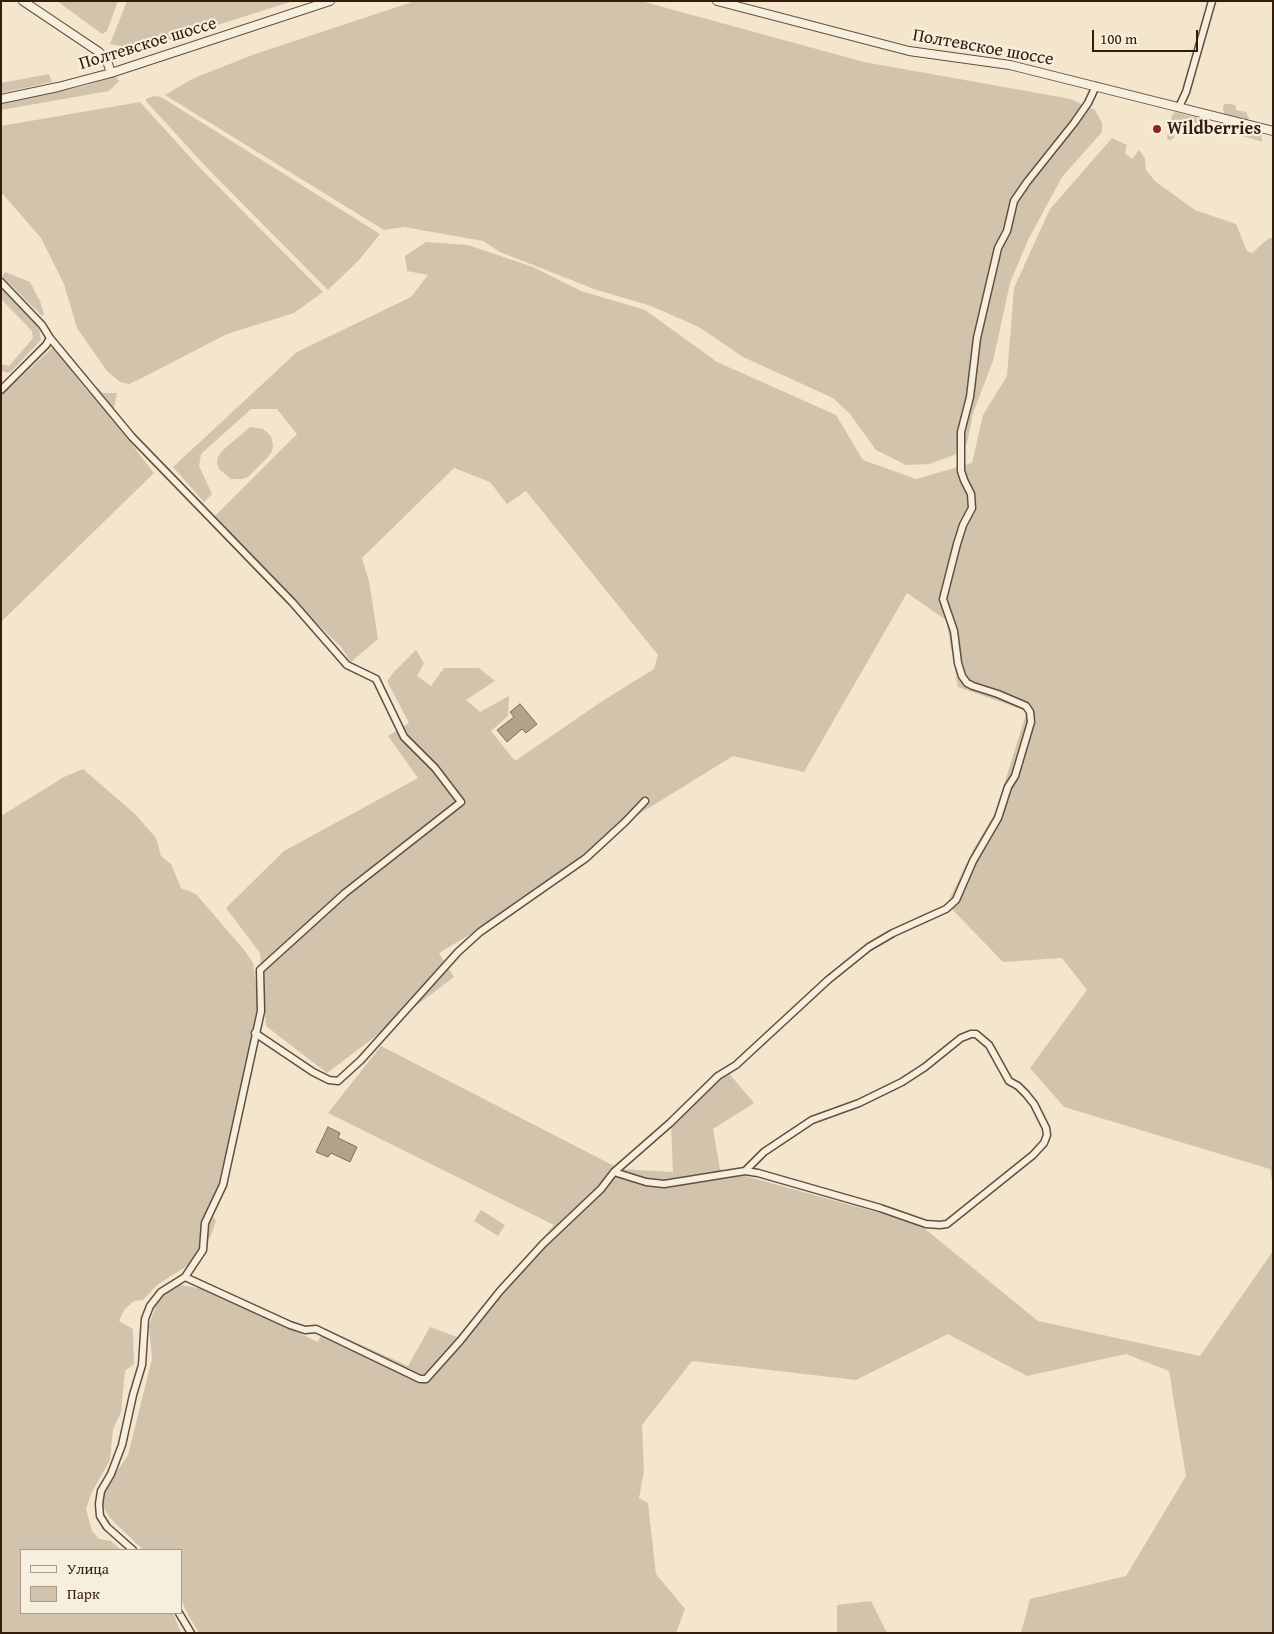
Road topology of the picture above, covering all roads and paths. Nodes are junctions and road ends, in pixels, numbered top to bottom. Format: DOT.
graph roads {
  1 [pos="23,1"];
  2 [pos="330,1"];
  3 [pos="717,1"];
  4 [pos="1212,1"];
  5 [pos="111,72"];
  6 [pos="1096,86"];
  7 [pos="1,98"];
  8 [pos="1179,107"];
  9 [pos="1273,131"];
  10 [pos="1,282"];
  11 [pos="50,338"];
  12 [pos="1,390"];
  13 [pos="645,801"];
  14 [pos="255,1033"];
  15 [pos="745,1171"];
  16 [pos="614,1172"];
  17 [pos="185,1277"];
  18 [pos="132,1549"];
  19 [pos="180,1614"];
  20 [pos="190,1633"];
  1 -- 5 [label="street"];
  2 -- 5 [label="street, Полтевское шоссе"];
  3 -- 6 [label="street, Полтевское шоссе"];
  4 -- 8 [label="street"];
  5 -- 7 [label="street, Полтевское шоссе"];
  6 -- 8 [label="street, Полтевское шоссе"];
  6 -- 16 [label="street"];
  8 -- 9 [label="street, Полтевское шоссе"];
  10 -- 11 [label="street"];
  11 -- 12 [label="street"];
  11 -- 14 [label="street"];
  13 -- 14 [label="street"];
  14 -- 17 [label="street"];
  15 -- 15 [label="street"];
  15 -- 16 [label="street"];
  16 -- 17 [label="street"];
  17 -- 18 [label="street"];
  19 -- 20 [label="street"];
}
